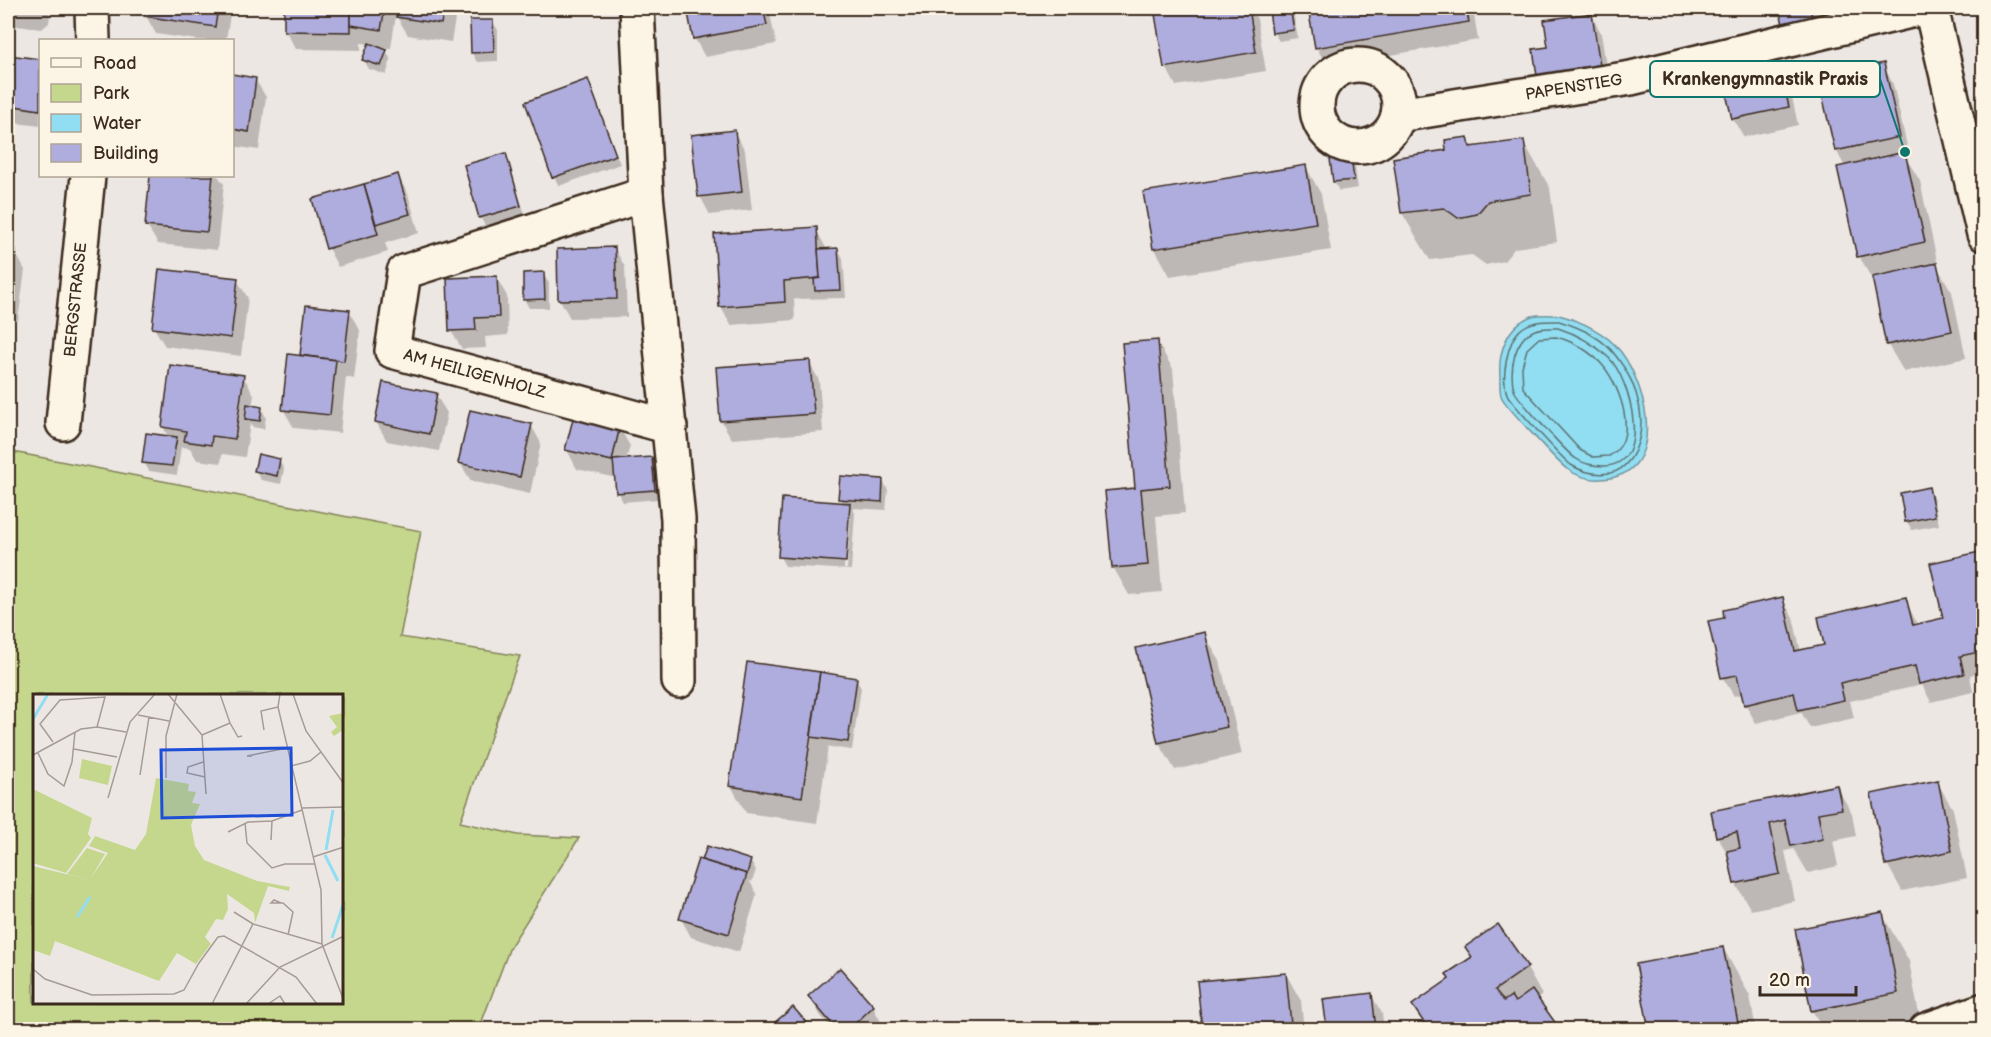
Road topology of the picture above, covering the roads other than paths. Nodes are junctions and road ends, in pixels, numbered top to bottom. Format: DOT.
graph roads {
  1 [pos="92,8"];
  2 [pos="637,8"];
  3 [pos="1923,8"];
  4 [pos="1931,8"];
  5 [pos="93,39"];
  6 [pos="1398,115"];
  7 [pos="88,177"];
  8 [pos="646,194"];
  9 [pos="1983,234"];
  10 [pos="63,423"];
  11 [pos="670,427"];
  12 [pos="679,681"];
  13 [pos="1983,1010"];
  14 [pos="1926,1029"];
  1 -- 5 [label="street"];
  2 -- 8 [label="street"];
  3 -- 6 [label="street, PAPENSTIEG"];
  4 -- 9 [label="street"];
  7 -- 10 [label="street, BERGSTRASSE"];
  8 -- 11 [label="street"];
  8 -- 11 [label="street, AM HEILIGENHOLZ"];
  11 -- 12 [label="street"];
  13 -- 14 [label="street"];
}
